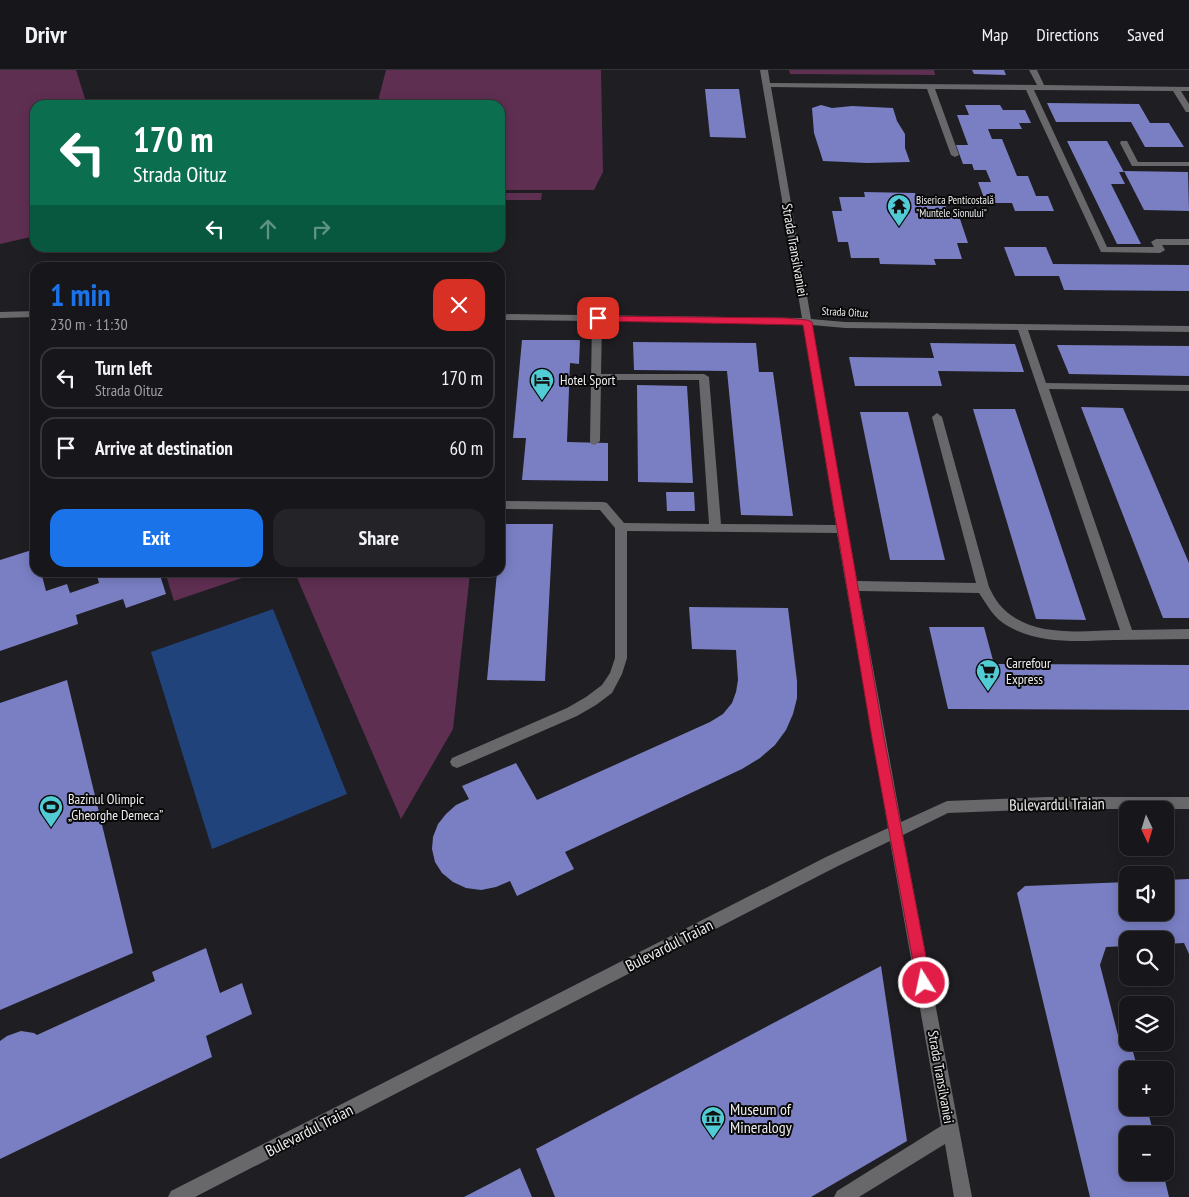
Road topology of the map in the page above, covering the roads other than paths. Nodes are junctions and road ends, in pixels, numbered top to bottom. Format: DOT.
graph roads {
  1 [pos="764,70"];
  2 [pos="1034,70"];
  3 [pos="767,85"];
  4 [pos="930,87"];
  5 [pos="1029,88"];
  6 [pos="1042,88"];
  7 [pos="1176,89"];
  8 [pos="1189,89"];
  9 [pos="1189,110"];
  10 [pos="1124,143"];
  11 [pos="955,155"];
  12 [pos="1189,164"];
  13 [pos="1189,242"];
  14 [pos="30,314"];
  15 [pos="0,315"];
  16 [pos="505,317"];
  17 [pos="598,318"];
  18 [pos="807,322"];
  19 [pos="1022,327"];
  20 [pos="1189,329"];
  21 [pos="596,376"];
  22 [pos="1042,386"];
  23 [pos="1189,388"];
  24 [pos="937,418"];
  25 [pos="595,441"];
  26 [pos="505,506"];
  27 [pos="620,527"];
  28 [pos="714,528"];
  29 [pos="842,529"];
  30 [pos="852,586"];
  31 [pos="983,588"];
  32 [pos="1128,634"];
  33 [pos="1189,634"];
  34 [pos="457,762"];
  35 [pos="1189,803"];
  36 [pos="896,832"];
  37 [pos="951,1130"];
  38 [pos="177,1197"];
  39 [pos="843,1197"];
  40 [pos="963,1197"];
  1 -- 3 [label="street, Strada Transilvaniei"];
  2 -- 6 [label="street"];
  3 -- 4 [label="street"];
  3 -- 18 [label="street, Strada Transilvaniei"];
  4 -- 5 [label="street"];
  4 -- 11 [label="street"];
  5 -- 6 [label="street"];
  5 -- 13 [label="street"];
  6 -- 7 [label="street"];
  7 -- 8 [label="street"];
  7 -- 9 [label="street"];
  10 -- 12 [label="street"];
  14 -- 15 [label="street"];
  16 -- 17 [label="street, Strada Oituz"];
  17 -- 18 [label="street, Strada Oituz"];
  17 -- 21 [label="street"];
  18 -- 19 [label="street, Strada Oituz"];
  18 -- 29 [label="street, Strada Transilvaniei"];
  19 -- 20 [label="street, Strada Oituz"];
  19 -- 22 [label="street"];
  21 -- 25 [label="street"];
  21 -- 28 [label="street"];
  22 -- 23 [label="street"];
  22 -- 32 [label="street"];
  24 -- 31 [label="street"];
  26 -- 27 [label="street"];
  27 -- 28 [label="street"];
  27 -- 34 [label="street"];
  28 -- 29 [label="street"];
  29 -- 30 [label="street, Strada Transilvaniei"];
  30 -- 31 [label="street"];
  30 -- 36 [label="street, Strada Transilvaniei"];
  31 -- 32 [label="street"];
  32 -- 33 [label="street"];
  35 -- 36 [label="street, Bulevardul Traian"];
  36 -- 37 [label="street, Strada Transilvaniei"];
  36 -- 38 [label="street, Bulevardul Traian"];
  37 -- 39 [label="street"];
  37 -- 40 [label="street, Strada Transilvaniei"];
}
